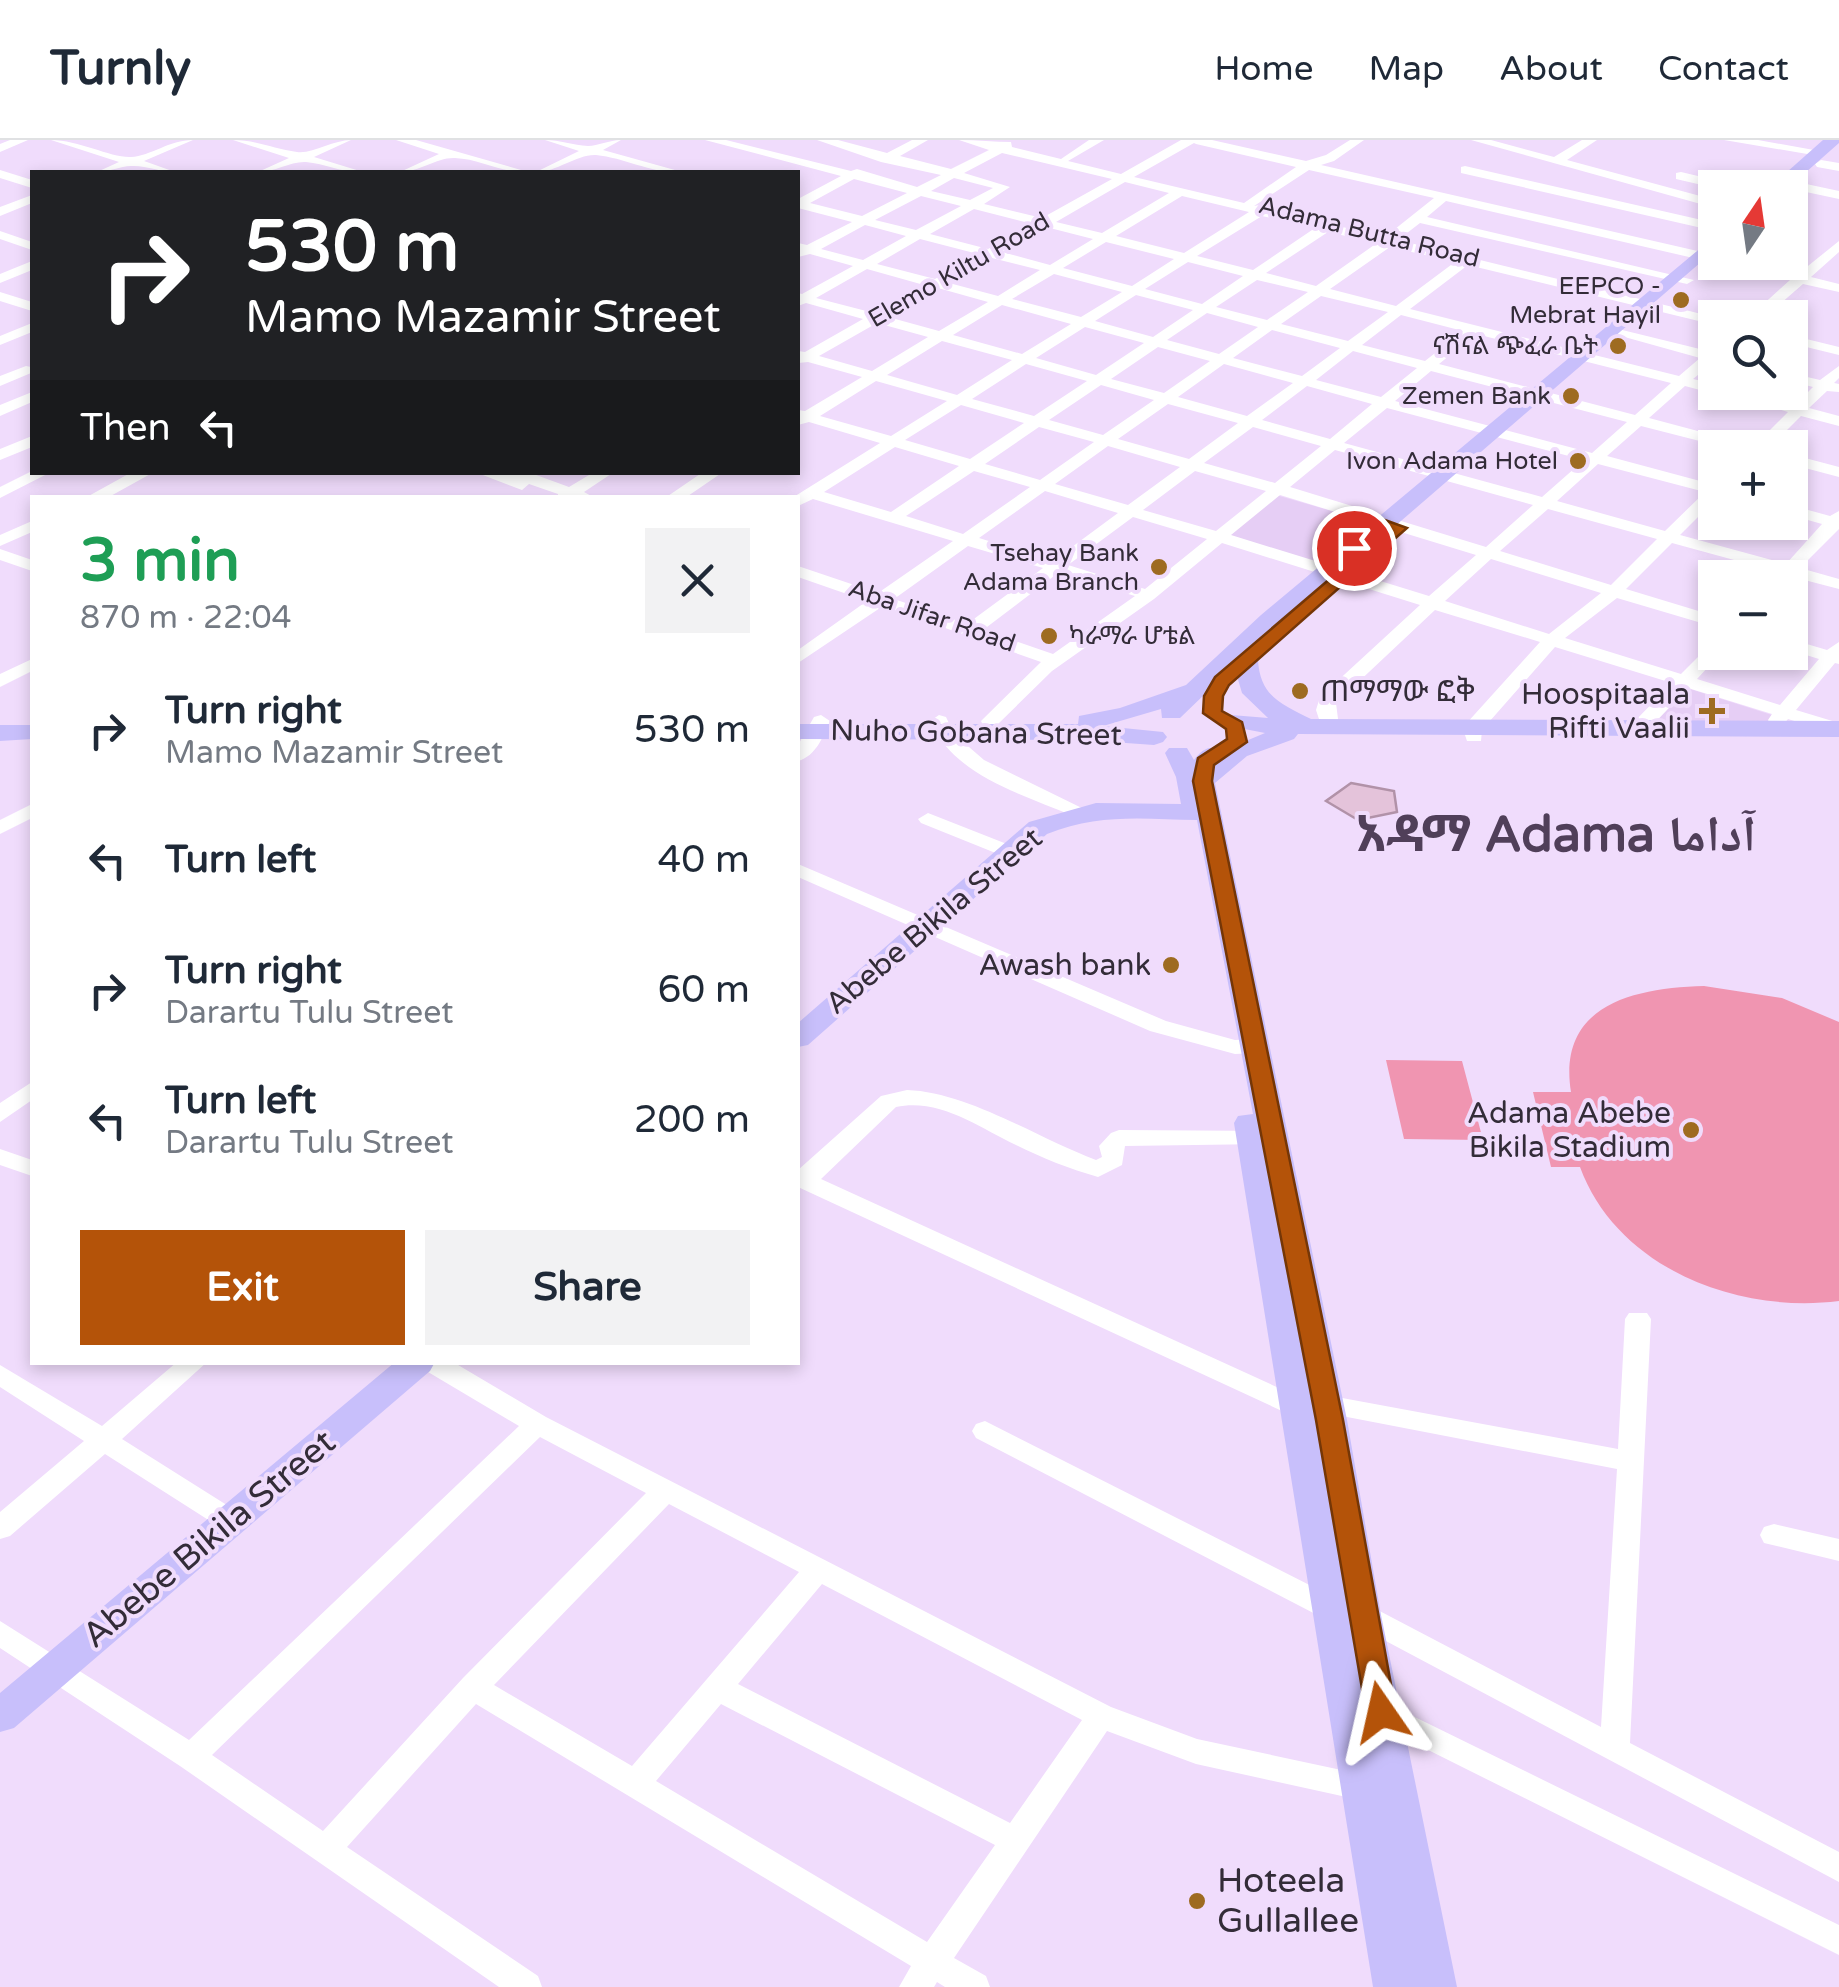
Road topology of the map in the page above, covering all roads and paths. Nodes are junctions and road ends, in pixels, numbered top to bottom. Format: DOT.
graph roads {
  1 [pos="22,140"];
  2 [pos="57,140"];
  3 [pos="188,140"];
  4 [pos="239,140"];
  5 [pos="345,140"];
  6 [pos="361,140"];
  7 [pos="402,140"];
  8 [pos="551,140"];
  9 [pos="615,140"];
  10 [pos="711,140"];
  11 [pos="826,140"];
  12 [pos="922,140"];
  13 [pos="965,140"];
  14 [pos="1098,140"];
  15 [pos="1193,140"];
  16 [pos="1273,140"];
  17 [pos="1358,140"];
  18 [pos="1477,140"];
  19 [pos="1592,140"];
  20 [pos="1730,140"];
  21 [pos="1003,143"];
  22 [pos="1504,143"];
  23 [pos="0,148"];
  24 [pos="592,150"];
  25 [pos="1830,150"];
  26 [pos="1252,152"];
  27 [pos="452,154"];
  28 [pos="889,156"];
  29 [pos="308,158"];
  30 [pos="1066,158"];
  31 [pos="788,160"];
  32 [pos="131,162"];
  33 [pos="1556,162"];
  34 [pos="1307,165"];
  35 [pos="108,170"];
  36 [pos="161,170"];
  37 [pos="270,170"];
  38 [pos="285,170"];
  39 [pos="350,170"];
  40 [pos="411,170"];
  41 [pos="514,170"];
  42 [pos="547,170"];
  43 [pos="668,170"];
  44 [pos="766,170"];
  45 [pos="1465,170"];
  46 [pos="1807,170"];
  47 [pos="953,173"];
  48 [pos="0,174"];
  49 [pos="1123,175"];
  50 [pos="852,176"];
  51 [pos="1681,176"];
  52 [pos="1698,180"];
  53 [pos="30,183"];
  54 [pos="1808,190"];
  55 [pos="918,192"];
  56 [pos="1180,192"];
  57 [pos="1839,194"];
  58 [pos="1442,198"];
  59 [pos="30,200"];
  60 [pos="1698,200"];
  61 [pos="800,203"];
  62 [pos="1462,203"];
  63 [pos="800,205"];
  64 [pos="973,206"];
  65 [pos="1259,207"];
  66 [pos="0,212"];
  67 [pos="1416,218"];
  68 [pos="862,221"];
  69 [pos="1040,223"];
  70 [pos="1436,223"];
  71 [pos="1698,223"];
  72 [pos="1326,227"];
  73 [pos="0,236"];
  74 [pos="919,236"];
  75 [pos="1103,238"];
  76 [pos="1390,240"];
  77 [pos="1411,242"];
  78 [pos="1839,244"];
  79 [pos="30,245"];
  80 [pos="801,251"];
  81 [pos="1698,252"];
  82 [pos="986,254"];
  83 [pos="1185,258"];
  84 [pos="1465,261"];
  85 [pos="866,265"];
  86 [pos="30,266"];
  87 [pos="1698,266"];
  88 [pos="1050,270"];
  89 [pos="1808,271"];
  90 [pos="30,274"];
  91 [pos="1254,275"];
  92 [pos="1680,278"];
  93 [pos="1798,280"];
  94 [pos="1808,280"];
  95 [pos="0,282"];
  96 [pos="933,284"];
  97 [pos="1839,288"];
  98 [pos="1133,291"];
  99 [pos="1318,291"];
  100 [pos="0,296"];
  101 [pos="800,300"];
  102 [pos="1775,300"];
  103 [pos="998,302"];
  104 [pos="1653,303"];
  105 [pos="0,306"];
  106 [pos="30,306"];
  107 [pos="1204,309"];
  108 [pos="1398,310"];
  109 [pos="1698,312"];
  110 [pos="30,316"];
  111 [pos="1698,316"];
  112 [pos="873,319"];
  113 [pos="1081,324"];
  114 [pos="1270,326"];
  115 [pos="30,328"];
  116 [pos="1476,328"];
  117 [pos="1617,332"];
  118 [pos="940,337"];
  119 [pos="1808,340"];
  120 [pos="0,341"];
  121 [pos="1154,343"];
  122 [pos="1351,346"];
  123 [pos="1839,348"];
  124 [pos="1698,351"];
  125 [pos="1588,357"];
  126 [pos="800,358"];
  127 [pos="1023,360"];
  128 [pos="1220,360"];
  129 [pos="1430,364"];
  130 [pos="1698,368"];
  131 [pos="26,370"];
  132 [pos="1839,370"];
  133 [pos="874,376"];
  134 [pos="1098,380"];
  135 [pos="0,381"];
  136 [pos="1682,381"];
  137 [pos="1303,382"];
  138 [pos="1698,385"];
  139 [pos="1831,387"];
  140 [pos="1545,394"];
  141 [pos="30,398"];
  142 [pos="1166,399"];
  143 [pos="958,400"];
  144 [pos="1385,401"];
  145 [pos="1808,403"];
  146 [pos="0,410"];
  147 [pos="1798,410"];
  148 [pos="801,418"];
  149 [pos="1639,419"];
  150 [pos="1839,420"];
  151 [pos="1035,422"];
  152 [pos="1250,422"];
  153 [pos="1778,430"];
  154 [pos="1501,432"];
  155 [pos="1698,435"];
  156 [pos="30,442"];
  157 [pos="892,442"];
  158 [pos="1104,442"];
  159 [pos="1335,442"];
  160 [pos="0,456"];
  161 [pos="1596,458"];
  162 [pos="1808,464"];
  163 [pos="971,466"];
  164 [pos="1190,467"];
  165 [pos="0,472"];
  166 [pos="1839,472"];
  167 [pos="38,475"];
  168 [pos="140,475"];
  169 [pos="494,475"];
  170 [pos="519,475"];
  171 [pos="602,475"];
  172 [pos="710,475"];
  173 [pos="1450,476"];
  174 [pos="25,482"];
  175 [pos="1041,486"];
  176 [pos="1698,486"];
  177 [pos="1278,489"];
  178 [pos="0,493"];
  179 [pos="99,495"];
  180 [pos="566,495"];
  181 [pos="568,495"];
  182 [pos="572,495"];
  183 [pos="679,495"];
  184 [pos="804,497"];
  185 [pos="1545,502"];
  186 [pos="1698,508"];
  187 [pos="1128,513"];
  188 [pos="1808,514"];
  189 [pos="893,518"];
  190 [pos="1837,520"];
  191 [pos="1391,526"];
  192 [pos="30,528"];
  193 [pos="1219,537"];
  194 [pos="1668,537"];
  195 [pos="964,540"];
  196 [pos="2,553"];
  197 [pos="1487,554"];
  198 [pos="1741,560"];
  199 [pos="1799,560"];
  200 [pos="30,565"];
  201 [pos="1054,568"];
  202 [pos="1335,574"];
  203 [pos="1808,578"];
  204 [pos="800,581"];
  205 [pos="1839,584"];
  206 [pos="1613,592"];
  207 [pos="1148,595"];
  208 [pos="875,603"];
  209 [pos="1432,604"];
  210 [pos="1698,617"];
  211 [pos="971,630"];
  212 [pos="1552,641"];
  213 [pos="1808,648"];
  214 [pos="1836,654"];
  215 [pos="800,657"];
  216 [pos="1246,660"];
  217 [pos="1050,664"];
  218 [pos="17,667"];
  219 [pos="1220,667"];
  220 [pos="1698,669"];
  221 [pos="0,682"];
  222 [pos="1686,682"];
  223 [pos="990,721"];
  224 [pos="1776,721"];
  225 [pos="0,724"];
  226 [pos="30,724"];
  227 [pos="809,726"];
  228 [pos="940,726"];
  229 [pos="1094,727"];
  230 [pos="1322,727"];
  231 [pos="1638,730"];
  232 [pos="30,732"];
  233 [pos="1839,732"];
  234 [pos="0,733"];
  235 [pos="1473,733"];
  236 [pos="1285,734"];
  237 [pos="800,751"];
  238 [pos="1195,760"];
  239 [pos="0,806"];
  240 [pos="30,809"];
  241 [pos="30,810"];
  242 [pos="1080,812"];
  243 [pos="928,819"];
  244 [pos="0,828"];
  245 [pos="1010,852"];
  246 [pos="800,871"];
  247 [pos="925,927"];
  248 [pos="800,1036"];
  249 [pos="1245,1047"];
  250 [pos="30,1091"];
  251 [pos="0,1116"];
  252 [pos="1263,1137"];
  253 [pos="0,1157"];
  254 [pos="30,1167"];
  255 [pos="801,1180"];
  256 [pos="1638,1319"];
  257 [pos="190,1365"];
  258 [pos="414,1365"];
  259 [pos="437,1365"];
  260 [pos="0,1374"];
  261 [pos="1319,1411"];
  262 [pos="537,1424"];
  263 [pos="985,1431"];
  264 [pos="103,1440"];
  265 [pos="1631,1462"];
  266 [pos="665,1491"];
  267 [pos="231,1521"];
  268 [pos="0,1528"];
  269 [pos="1774,1535"];
  270 [pos="1839,1550"];
  271 [pos="820,1568"];
  272 [pos="1347,1613"];
  273 [pos="0,1633"];
  274 [pos="56,1668"];
  275 [pos="473,1687"];
  276 [pos="718,1688"];
  277 [pos="1344,1693"];
  278 [pos="1381,1712"];
  279 [pos="0,1716"];
  280 [pos="1102,1716"];
  281 [pos="1615,1750"];
  282 [pos="191,1758"];
  283 [pos="635,1784"];
  284 [pos="1360,1787"];
  285 [pos="1016,1842"];
  286 [pos="324,1851"];
  287 [pos="1839,1868"];
  288 [pos="1839,1941"];
  289 [pos="924,1975"];
  290 [pos="526,1987"];
  291 [pos="974,1987"];
  292 [pos="1395,1987"];
  293 [pos="1435,1987"];
  1 -- 23 [label="street"];
  2 -- 32 [label="street"];
  3 -- 32 [label="street"];
  4 -- 29 [label="street"];
  5 -- 29 [label="street"];
  6 -- 29 [label="street"];
  7 -- 27 [label="street"];
  8 -- 24 [label="street"];
  9 -- 24 [label="street"];
  10 -- 31 [label="street"];
  11 -- 28 [label="street"];
  11 -- 31 [label="street"];
  12 -- 28 [label="street"];
  13 -- 21 [label="street"];
  14 -- 30 [label="street"];
  15 -- 26 [label="street"];
  15 -- 49 [label="street, Elemo Kiltu Road"];
  16 -- 26 [label="street"];
  17 -- 34 [label="street"];
  18 -- 22 [label="street"];
  19 -- 33 [label="street"];
  20 -- 25 [label="street"];
  21 -- 30 [label="street"];
  21 -- 47 [label="street"];
  21 -- 49 [label="street"];
  22 -- 33 [label="street"];
  24 -- 42 [label="street"];
  24 -- 43 [label="street"];
  25 -- 46 [label="main road"];
  26 -- 34 [label="street"];
  27 -- 40 [label="street"];
  27 -- 41 [label="street"];
  28 -- 47 [label="street"];
  28 -- 50 [label="street"];
  29 -- 37 [label="street"];
  29 -- 38 [label="street"];
  29 -- 39 [label="street"];
  30 -- 49 [label="street"];
  31 -- 44 [label="street"];
  31 -- 50 [label="street"];
  32 -- 35 [label="street"];
  32 -- 36 [label="street"];
  33 -- 60 [label="street"];
  34 -- 58 [label="street"];
  34 -- 65 [label="street"];
  45 -- 71 [label="street"];
  47 -- 55 [label="street"];
  47 -- 64 [label="street"];
  48 -- 53 [label="street"];
  49 -- 56 [label="street, Adama Butta Road"];
  49 -- 65 [label="street, Adama Butta Road"];
  49 -- 69 [label="street, Elemo Kiltu Road"];
  50 -- 55 [label="street"];
  50 -- 61 [label="street"];
  51 -- 52 [label="street"];
  54 -- 57 [label="street"];
  55 -- 64 [label="street"];
  55 -- 68 [label="street"];
  56 -- 65 [label="street, Adama Butta Road"];
  56 -- 75 [label="street"];
  58 -- 62 [label="street"];
  58 -- 67 [label="street"];
  59 -- 66 [label="street"];
  62 -- 70 [label="street"];
  62 -- 81 [label="street"];
  63 -- 68 [label="street"];
  64 -- 69 [label="street"];
  64 -- 74 [label="street"];
  65 -- 72 [label="street, Adama Butta Road"];
  65 -- 76 [label="street, Adama Butta Road"];
  65 -- 83 [label="street"];
  67 -- 70 [label="street"];
  67 -- 76 [label="street"];
  68 -- 74 [label="street"];
  68 -- 80 [label="street"];
  69 -- 75 [label="street"];
  69 -- 82 [label="street, Elemo Kiltu Road"];
  70 -- 77 [label="street"];
  70 -- 92 [label="street"];
  72 -- 76 [label="street, Adama Butta Road"];
  72 -- 91 [label="street"];
  73 -- 79 [label="street"];
  74 -- 82 [label="street"];
  74 -- 85 [label="street"];
  75 -- 83 [label="street"];
  75 -- 88 [label="street"];
  76 -- 77 [label="street, Adama Butta Road"];
  76 -- 84 [label="street, Adama Butta Road"];
  76 -- 99 [label="street"];
  77 -- 104 [label="street, Adama Butta Road"];
  78 -- 89 [label="street"];
  80 -- 85 [label="street"];
  82 -- 88 [label="street"];
  82 -- 96 [label="street, Elemo Kiltu Road"];
  83 -- 91 [label="street"];
  83 -- 98 [label="street"];
  84 -- 104 [label="street, Adama Butta Road"];
  84 -- 108 [label="street"];
  85 -- 96 [label="street"];
  85 -- 101 [label="street"];
  86 -- 95 [label="street"];
  87 -- 92 [label="main road"];
  88 -- 98 [label="street"];
  88 -- 103 [label="street"];
  90 -- 95 [label="street"];
  91 -- 99 [label="street"];
  91 -- 107 [label="street"];
  92 -- 104 [label="main road"];
  93 -- 102 [label="street"];
  94 -- 97 [label="street"];
  96 -- 103 [label="street"];
  96 -- 112 [label="street, Elemo Kiltu Road"];
  98 -- 107 [label="street"];
  98 -- 113 [label="street"];
  99 -- 108 [label="street"];
  99 -- 114 [label="street"];
  100 -- 106 [label="street"];
  101 -- 112 [label="street"];
  103 -- 113 [label="street"];
  103 -- 118 [label="street"];
  104 -- 109 [label="street, Adama Butta Road"];
  104 -- 111 [label="street, Adama Butta Road"];
  104 -- 117 [label="main road"];
  105 -- 110 [label="street"];
  107 -- 114 [label="street"];
  107 -- 121 [label="street"];
  108 -- 116 [label="street"];
  108 -- 122 [label="street"];
  112 -- 118 [label="street"];
  112 -- 126 [label="street, Elemo Kiltu Road"];
  113 -- 121 [label="street"];
  113 -- 127 [label="street"];
  114 -- 122 [label="street"];
  114 -- 128 [label="street"];
  115 -- 120 [label="street"];
  116 -- 125 [label="street"];
  116 -- 129 [label="street"];
  117 -- 124 [label="street"];
  117 -- 125 [label="main road"];
  118 -- 127 [label="street"];
  118 -- 133 [label="street"];
  119 -- 123 [label="street"];
  121 -- 128 [label="street"];
  121 -- 134 [label="street"];
  122 -- 129 [label="street"];
  122 -- 137 [label="street"];
  125 -- 136 [label="street"];
  125 -- 140 [label="main road"];
  126 -- 133 [label="street"];
  127 -- 134 [label="street"];
  127 -- 143 [label="street"];
  128 -- 137 [label="street"];
  128 -- 142 [label="street"];
  129 -- 140 [label="street"];
  129 -- 144 [label="street"];
  130 -- 136 [label="street"];
  131 -- 135 [label="street"];
  132 -- 139 [label="street"];
  133 -- 143 [label="street"];
  133 -- 148 [label="street"];
  134 -- 142 [label="street"];
  134 -- 151 [label="street"];
  136 -- 138 [label="street"];
  136 -- 149 [label="street"];
  137 -- 144 [label="street"];
  137 -- 152 [label="street"];
  139 -- 145 [label="street"];
  140 -- 149 [label="street"];
  140 -- 154 [label="main road"];
  141 -- 146 [label="street"];
  142 -- 152 [label="street"];
  142 -- 158 [label="street"];
  143 -- 151 [label="street"];
  143 -- 157 [label="street"];
  144 -- 154 [label="street"];
  144 -- 159 [label="street"];
  147 -- 150 [label="street"];
  147 -- 153 [label="street"];
  148 -- 157 [label="street"];
  149 -- 155 [label="street"];
  149 -- 161 [label="street"];
  151 -- 158 [label="street"];
  151 -- 163 [label="street"];
  152 -- 159 [label="street"];
  152 -- 164 [label="street"];
  154 -- 161 [label="street"];
  154 -- 173 [label="main road"];
  156 -- 160 [label="street"];
  157 -- 163 [label="street"];
  157 -- 184 [label="street"];
  158 -- 164 [label="street"];
  158 -- 175 [label="street"];
  159 -- 173 [label="street"];
  159 -- 177 [label="street"];
  161 -- 176 [label="street"];
  161 -- 185 [label="street"];
  162 -- 166 [label="street"];
  163 -- 175 [label="street"];
  163 -- 189 [label="street"];
  164 -- 177 [label="street"];
  164 -- 187 [label="street"];
  165 -- 174 [label="street"];
  167 -- 174 [label="street"];
  168 -- 179 [label="street"];
  169 -- 180 [label="street"];
  170 -- 181 [label="street"];
  171 -- 182 [label="street"];
  172 -- 183 [label="street"];
  173 -- 185 [label="street"];
  173 -- 191 [label="main road"];
  174 -- 178 [label="street"];
  175 -- 187 [label="street"];
  175 -- 195 [label="street"];
  177 -- 191 [label="street"];
  177 -- 193 [label="street"];
  184 -- 189 [label="street"];
  185 -- 194 [label="street"];
  185 -- 197 [label="street"];
  186 -- 194 [label="street"];
  187 -- 193 [label="street"];
  187 -- 201 [label="street"];
  188 -- 190 [label="street"];
  189 -- 195 [label="street"];
  190 -- 199 [label="street"];
  191 -- 197 [label="street"];
  191 -- 202 [label="main road"];
  192 -- 196 [label="street"];
  193 -- 202 [label="street"];
  193 -- 207 [label="street"];
  194 -- 198 [label="street"];
  194 -- 206 [label="street"];
  195 -- 201 [label="street"];
  195 -- 208 [label="street"];
  196 -- 200 [label="street"];
  197 -- 206 [label="street"];
  197 -- 209 [label="street"];
  201 -- 207 [label="street"];
  201 -- 211 [label="street"];
  202 -- 209 [label="street"];
  202 -- 216 [label="main road"];
  202 -- 219 [label="main road"];
  203 -- 205 [label="street"];
  204 -- 208 [label="street, Aba Jifar Road"];
  206 -- 210 [label="street"];
  206 -- 212 [label="street"];
  207 -- 217 [label="street"];
  208 -- 211 [label="street, Aba Jifar Road"];
  208 -- 215 [label="street"];
  208 -- 217 [label="street, Aba Jifar Road"];
  209 -- 212 [label="street"];
  209 -- 230 [label="street"];
  211 -- 217 [label="street, Aba Jifar Road"];
  212 -- 222 [label="street"];
  212 -- 235 [label="street"];
  213 -- 214 [label="street"];
  214 -- 224 [label="street"];
  216 -- 230 [label="main road"];
  216 -- 238 [label="main road"];
  217 -- 223 [label="street, Aba Jifar Road"];
  218 -- 221 [label="street"];
  219 -- 229 [label="main road"];
  219 -- 238 [label="main road"];
  220 -- 222 [label="street"];
  222 -- 224 [label="street"];
  222 -- 231 [label="street"];
  223 -- 228 [label="main road, Nuho Gobana Street"];
  223 -- 229 [label="main road, Nuho Gobana Street"];
  224 -- 231 [label="main road"];
  224 -- 233 [label="main road"];
  225 -- 226 [label="main road"];
  227 -- 228 [label="main road, Nuho Gobana Street"];
  227 -- 237 [label="street"];
  228 -- 229 [label="main road, Nuho Gobana Street"];
  228 -- 242 [label="street"];
  229 -- 238 [label="main road, Nuho Gobana Street"];
  229 -- 238 [label="main road"];
  230 -- 235 [label="main road"];
  230 -- 238 [label="main road"];
  231 -- 235 [label="main road"];
  232 -- 234 [label="main road"];
  233 -- 235 [label="main road"];
  235 -- 236 [label="main road"];
  236 -- 238 [label="main road"];
  236 -- 238 [label="main road"];
  238 -- 242 [label="main road, Abebe Bikila Street"];
  238 -- 249 [label="main road"];
  239 -- 240 [label="street"];
  241 -- 244 [label="street"];
  242 -- 245 [label="main road, Abebe Bikila Street"];
  243 -- 245 [label="street"];
  245 -- 247 [label="main road, Abebe Bikila Street"];
  246 -- 247 [label="street"];
  247 -- 248 [label="main road, Abebe Bikila Street"];
  247 -- 249 [label="street"];
  249 -- 252 [label="main road"];
  250 -- 251 [label="street"];
  252 -- 255 [label="street"];
  252 -- 261 [label="main road"];
  253 -- 254 [label="street"];
  255 -- 261 [label="street"];
  256 -- 265 [label="street"];
  257 -- 264 [label="street"];
  258 -- 267 [label="main road, Abebe Bikila Street"];
  259 -- 262 [label="street"];
  260 -- 264 [label="street"];
  261 -- 265 [label="street"];
  261 -- 272 [label="main road"];
  262 -- 266 [label="street"];
  262 -- 282 [label="street"];
  263 -- 272 [label="street"];
  264 -- 267 [label="street"];
  264 -- 268 [label="street"];
  265 -- 281 [label="street"];
  266 -- 271 [label="street"];
  266 -- 275 [label="street"];
  267 -- 274 [label="main road, Abebe Bikila Street"];
  269 -- 270 [label="street"];
  271 -- 276 [label="street"];
  271 -- 280 [label="street"];
  272 -- 277 [label="main road"];
  272 -- 278 [label="main road"];
  272 -- 281 [label="street"];
  273 -- 274 [label="street"];
  274 -- 279 [label="main road, Abebe Bikila Street"];
  274 -- 282 [label="street"];
  275 -- 283 [label="street"];
  275 -- 286 [label="street"];
  276 -- 283 [label="street"];
  276 -- 285 [label="street"];
  277 -- 278 [label="street"];
  277 -- 284 [label="main road"];
  278 -- 288 [label="street"];
  278 -- 293 [label="main road"];
  280 -- 284 [label="street"];
  280 -- 285 [label="street"];
  281 -- 287 [label="street"];
  282 -- 286 [label="street"];
  283 -- 289 [label="street"];
  284 -- 292 [label="main road"];
  285 -- 289 [label="street"];
  286 -- 290 [label="street"];
  289 -- 291 [label="street"];
}
